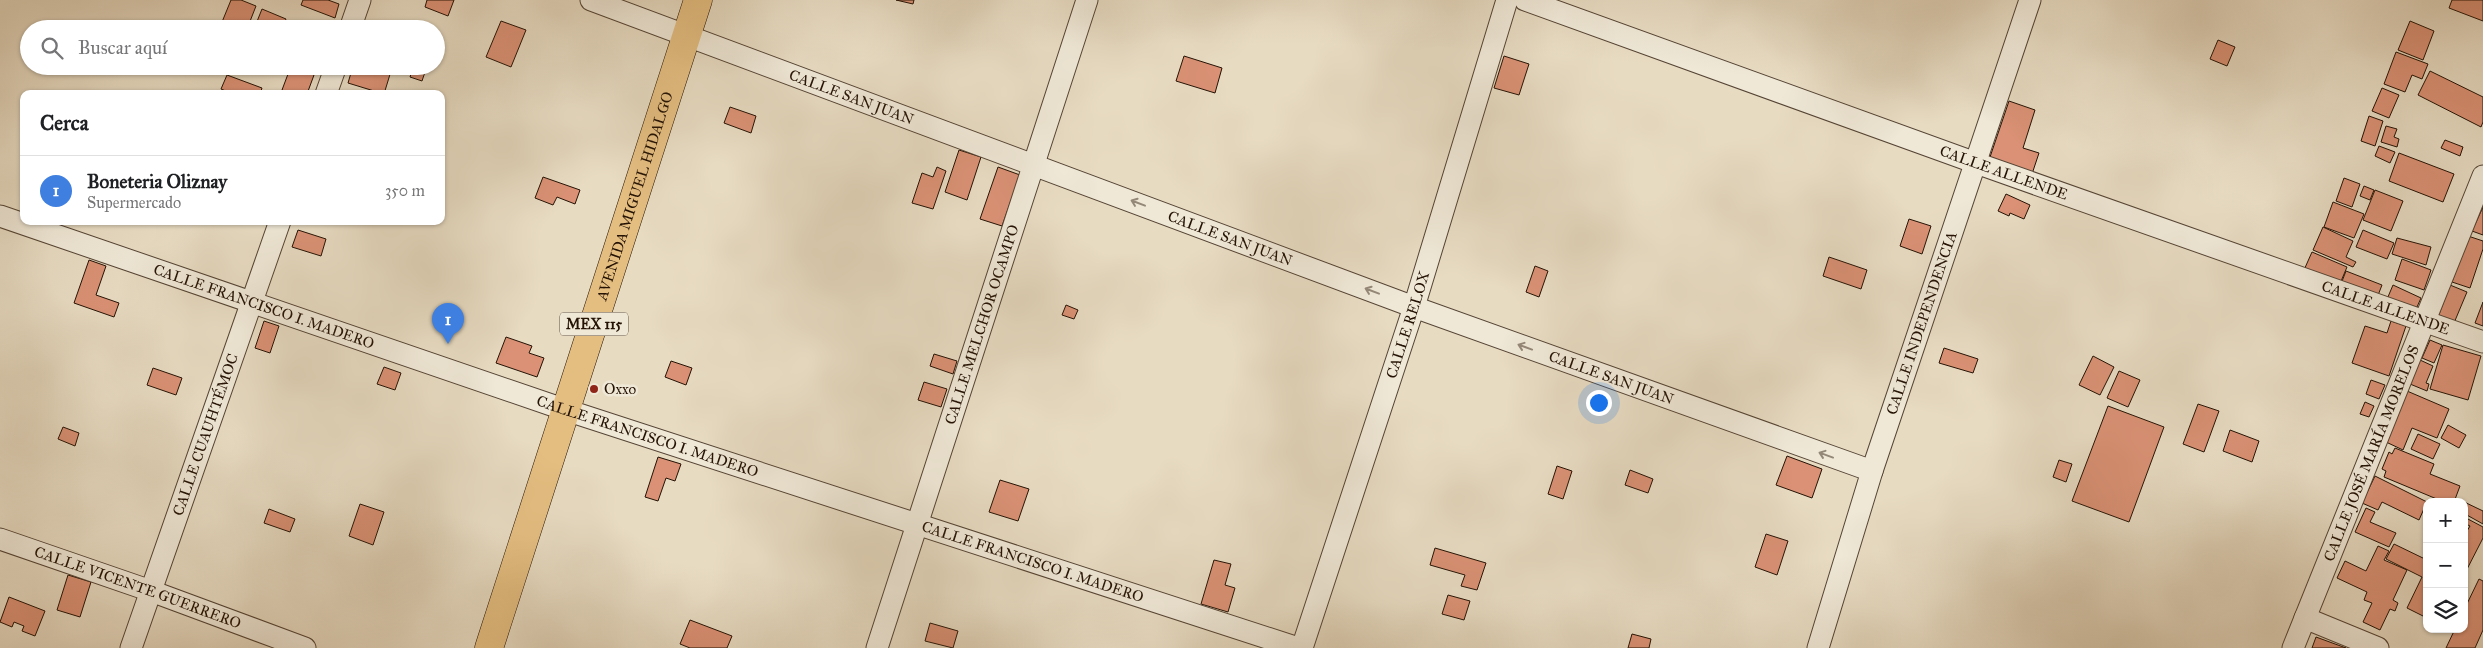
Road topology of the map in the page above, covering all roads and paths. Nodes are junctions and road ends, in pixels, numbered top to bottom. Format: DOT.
graph roads {
  1 [pos="360,0"];
  2 [pos="590,0"];
  3 [pos="698,0"];
  4 [pos="1087,0"];
  5 [pos="1507,0"];
  6 [pos="1525,0"];
  7 [pos="2030,0"];
  8 [pos="353,20"];
  9 [pos="687,34"];
  10 [pos="333,75"];
  11 [pos="327,90"];
  12 [pos="1976,163"];
  13 [pos="1035,164"];
  14 [pos="2483,176"];
  15 [pos="0,216"];
  16 [pos="20,223"];
  17 [pos="27,225"];
  18 [pos="279,225"];
  19 [pos="251,301"];
  20 [pos="1414,307"];
  21 [pos="2425,321"];
  22 [pos="2483,342"];
  23 [pos="566,410"];
  24 [pos="1872,471"];
  25 [pos="917,526"];
  26 [pos="0,538"];
  27 [pos="151,591"];
  28 [pos="2305,618"];
  29 [pos="131,648"];
  30 [pos="304,648"];
  31 [pos="489,648"];
  32 [pos="877,648"];
  33 [pos="1298,648"];
  34 [pos="1302,648"];
  35 [pos="1818,648"];
  36 [pos="2293,648"];
  37 [pos="2378,648"];
  1 -- 8 [label="street"];
  2 -- 9 [label="street, CALLE SAN JUAN"];
  3 -- 9 [label="main road, AVENIDA MIGUEL HIDALGO / MEX 115"];
  4 -- 13 [label="street, CALLE MELCHOR OCAMPO"];
  5 -- 20 [label="street, CALLE RELOX"];
  6 -- 12 [label="street, CALLE ALLENDE"];
  7 -- 12 [label="street, CALLE INDEPENDENCIA"];
  9 -- 13 [label="street, CALLE SAN JUAN"];
  9 -- 23 [label="main road, AVENIDA MIGUEL HIDALGO / MEX 115"];
  10 -- 11 [label="street"];
  12 -- 21 [label="street, CALLE ALLENDE"];
  12 -- 24 [label="street, CALLE INDEPENDENCIA"];
  20 -- 13 [label="street, CALLE SAN JUAN, one-way"];
  13 -- 25 [label="street, CALLE MELCHOR OCAMPO"];
  14 -- 21 [label="street, CALLE JOSÉ MARÍA MORELOS"];
  15 -- 16 [label="street, CALLE FRANCISCO I. MADERO"];
  17 -- 19 [label="street, CALLE FRANCISCO I. MADERO"];
  18 -- 19 [label="street, CALLE CUAUHTÉMOC"];
  19 -- 23 [label="street, CALLE FRANCISCO I. MADERO"];
  19 -- 27 [label="street, CALLE CUAUHTÉMOC"];
  24 -- 20 [label="street, CALLE SAN JUAN, one-way"];
  20 -- 34 [label="street, CALLE RELOX"];
  21 -- 22 [label="street, CALLE ALLENDE"];
  21 -- 28 [label="street, CALLE JOSÉ MARÍA MORELOS"];
  23 -- 25 [label="street, CALLE FRANCISCO I. MADERO"];
  23 -- 31 [label="main road, AVENIDA MIGUEL HIDALGO / MEX 115"];
  24 -- 35 [label="street, CALLE INDEPENDENCIA"];
  25 -- 32 [label="street, CALLE MELCHOR OCAMPO"];
  25 -- 33 [label="street, CALLE FRANCISCO I. MADERO"];
  26 -- 27 [label="street, CALLE VICENTE GUERRERO"];
  27 -- 29 [label="street, CALLE CUAUHTÉMOC"];
  27 -- 30 [label="street, CALLE VICENTE GUERRERO"];
  28 -- 36 [label="street, CALLE JOSÉ MARÍA MORELOS"];
  28 -- 37 [label="street"];
}
